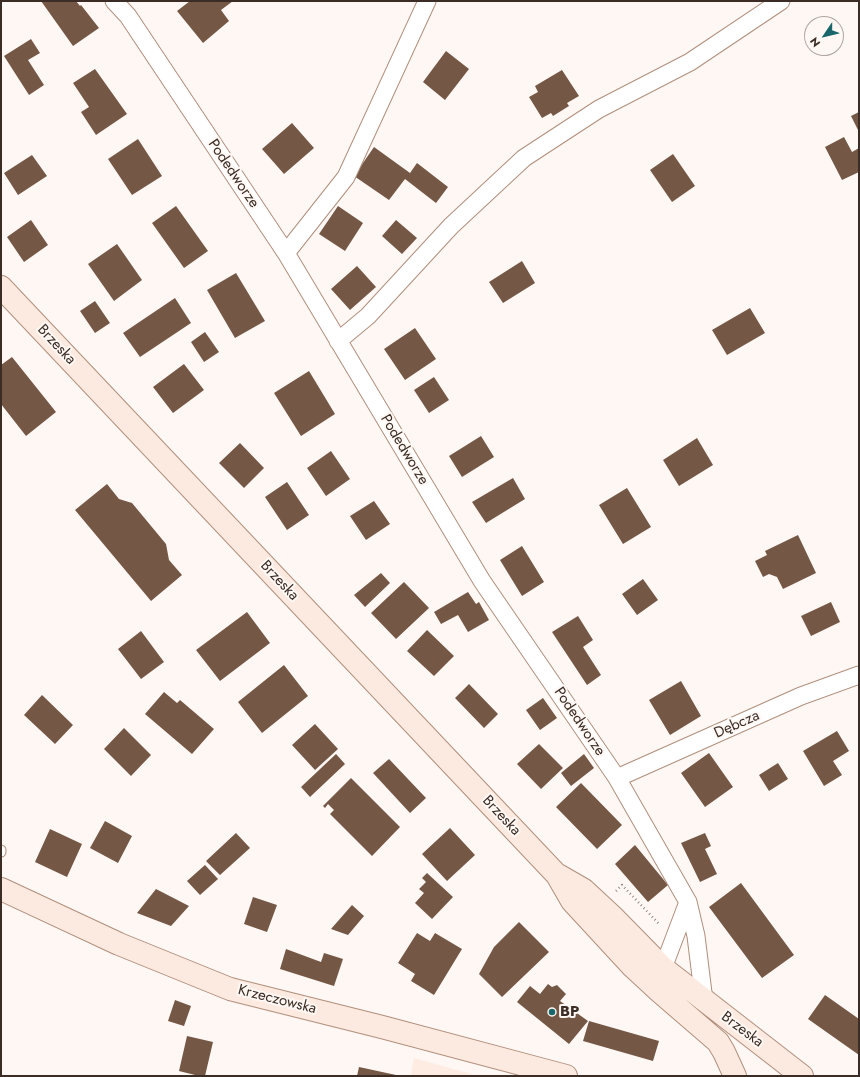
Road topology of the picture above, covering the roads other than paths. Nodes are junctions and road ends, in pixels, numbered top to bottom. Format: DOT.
graph roads {
  1 [pos="114,1"];
  2 [pos="427,1"];
  3 [pos="781,1"];
  4 [pos="286,252"];
  5 [pos="1,287"];
  6 [pos="338,340"];
  7 [pos="859,675"];
  8 [pos="617,778"];
  9 [pos="557,875"];
  10 [pos="1,889"];
  11 [pos="688,902"];
  12 [pos="663,968"];
  13 [pos="660,992"];
  14 [pos="704,1001"];
  15 [pos="566,1076"];
  16 [pos="735,1076"];
  17 [pos="802,1076"];
  1 -- 4 [label="street, Podedworze"];
  2 -- 4 [label="street"];
  3 -- 6 [label="street"];
  4 -- 6 [label="street, Podedworze"];
  5 -- 9 [label="main road, Brzeska"];
  6 -- 8 [label="street, Podedworze"];
  7 -- 8 [label="street, Dębcza"];
  8 -- 11 [label="street, Podedworze"];
  9 -- 12 [label="main road, Brzeska"];
  9 -- 13 [label="main road, Brzeska"];
  10 -- 15 [label="main road, Krzeczowska"];
  11 -- 12 [label="street"];
  11 -- 14 [label="street, Podedworze"];
  12 -- 13 [label="street"];
  12 -- 14 [label="main road, Brzeska"];
  13 -- 16 [label="main road, Brzeska"];
  14 -- 17 [label="main road, Brzeska"];
}
